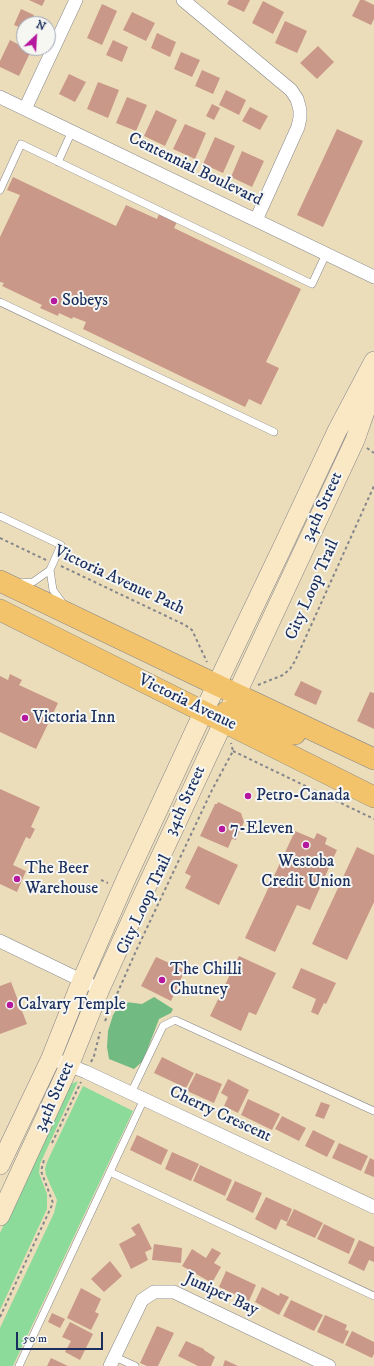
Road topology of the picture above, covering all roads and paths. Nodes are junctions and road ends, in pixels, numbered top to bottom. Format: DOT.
graph roads {
  1 [pos="76,0"];
  2 [pos="183,0"];
  3 [pos="0,97"];
  4 [pos="25,109"];
  5 [pos="72,131"];
  6 [pos="58,162"];
  7 [pos="0,190"];
  8 [pos="256,220"];
  9 [pos="326,254"];
  10 [pos="374,277"];
  11 [pos="0,302"];
  12 [pos="374,361"];
  13 [pos="374,386"];
  14 [pos="274,432"];
  15 [pos="326,455"];
  16 [pos="344,463"];
  17 [pos="374,486"];
  18 [pos="0,516"];
  19 [pos="0,538"];
  20 [pos="54,563"];
  21 [pos="50,570"];
  22 [pos="4,582"];
  23 [pos="0,610"];
  24 [pos="72,614"];
  25 [pos="208,664"];
  26 [pos="256,685"];
  27 [pos="236,694"];
  28 [pos="211,698"];
  29 [pos="225,717"];
  30 [pos="230,744"];
  31 [pos="233,751"];
  32 [pos="374,760"];
  33 [pos="374,797"];
  34 [pos="374,818"];
  35 [pos="101,880"];
  36 [pos="118,881"];
  37 [pos="146,888"];
  38 [pos="0,941"];
  39 [pos="82,980"];
  40 [pos="100,989"];
  41 [pos="103,1024"];
  42 [pos="100,1031"];
  43 [pos="93,1057"];
  44 [pos="51,1058"];
  45 [pos="69,1066"];
  46 [pos="81,1082"];
  47 [pos="131,1093"];
  48 [pos="144,1099"];
  49 [pos="374,1110"];
  50 [pos="50,1146"];
  51 [pos="44,1160"];
  52 [pos="0,1165"];
  53 [pos="110,1172"];
  54 [pos="374,1206"];
  55 [pos="0,1216"];
  56 [pos="374,1296"];
  57 [pos="0,1317"];
  58 [pos="112,1361"];
  59 [pos="19,1366"];
  60 [pos="135,1366"];
  61 [pos="329,1366"];
  1 -- 4 [label="street"];
  2 -- 8 [label="street"];
  3 -- 4 [label="street, Centennial Boulevard"];
  4 -- 5 [label="street, Centennial Boulevard"];
  5 -- 6 [label="lane"];
  5 -- 8 [label="street, Centennial Boulevard"];
  6 -- 7 [label="lane"];
  6 -- 9 [label="lane"];
  8 -- 9 [label="street, Centennial Boulevard"];
  9 -- 10 [label="street, Centennial Boulevard"];
  11 -- 14 [label="lane"];
  12 -- 15 [label="main road, 34th Street"];
  13 -- 16 [label="main road, 34th Street"];
  15 -- 16 [label="main road"];
  15 -- 28 [label="main road, 34th Street"];
  16 -- 27 [label="main road, 34th Street"];
  17 -- 26 [label="path, City Loop Trail"];
  18 -- 20 [label="lane"];
  19 -- 20 [label="path, Victoria Avenue Path"];
  20 -- 21 [label="lane"];
  20 -- 25 [label="path, Victoria Avenue Path"];
  21 -- 22 [label="lane"];
  21 -- 24 [label="lane"];
  22 -- 24 [label="main road, Victoria Avenue"];
  23 -- 28 [label="main road, Victoria Avenue"];
  24 -- 28 [label="main road, Victoria Avenue"];
  27 -- 28 [label="main road, Victoria Avenue"];
  27 -- 29 [label="main road, 34th Street"];
  27 -- 32 [label="main road, Victoria Avenue"];
  28 -- 29 [label="main road, Victoria Avenue"];
  28 -- 36 [label="main road, 34th Street"];
  29 -- 32 [label="main road"];
  29 -- 33 [label="main road, Victoria Avenue"];
  29 -- 37 [label="main road, 34th Street"];
  30 -- 31 [label="path"];
  31 -- 34 [label="path"];
  31 -- 41 [label="path, City Loop Trail"];
  35 -- 36 [label="path"];
  36 -- 37 [label="main road"];
  36 -- 39 [label="main road, 34th Street"];
  37 -- 40 [label="main road, 34th Street"];
  38 -- 39 [label="street"];
  39 -- 40 [label="street"];
  39 -- 44 [label="main road, 34th Street"];
  40 -- 45 [label="main road, 34th Street"];
  42 -- 43 [label="path"];
  44 -- 45 [label="street, Cherry Crescent"];
  44 -- 52 [label="main road, 34th Street"];
  45 -- 47 [label="street, Cherry Crescent"];
  45 -- 55 [label="main road, 34th Street"];
  46 -- 50 [label="path"];
  47 -- 48 [label="street, Cherry Crescent"];
  47 -- 49 [label="lane"];
  48 -- 53 [label="lane"];
  48 -- 54 [label="street, Cherry Crescent"];
  51 -- 57 [label="path"];
  53 -- 56 [label="lane"];
  53 -- 59 [label="lane"];
  58 -- 60 [label="lane"];
  58 -- 61 [label="street, Juniper Bay"];
}
